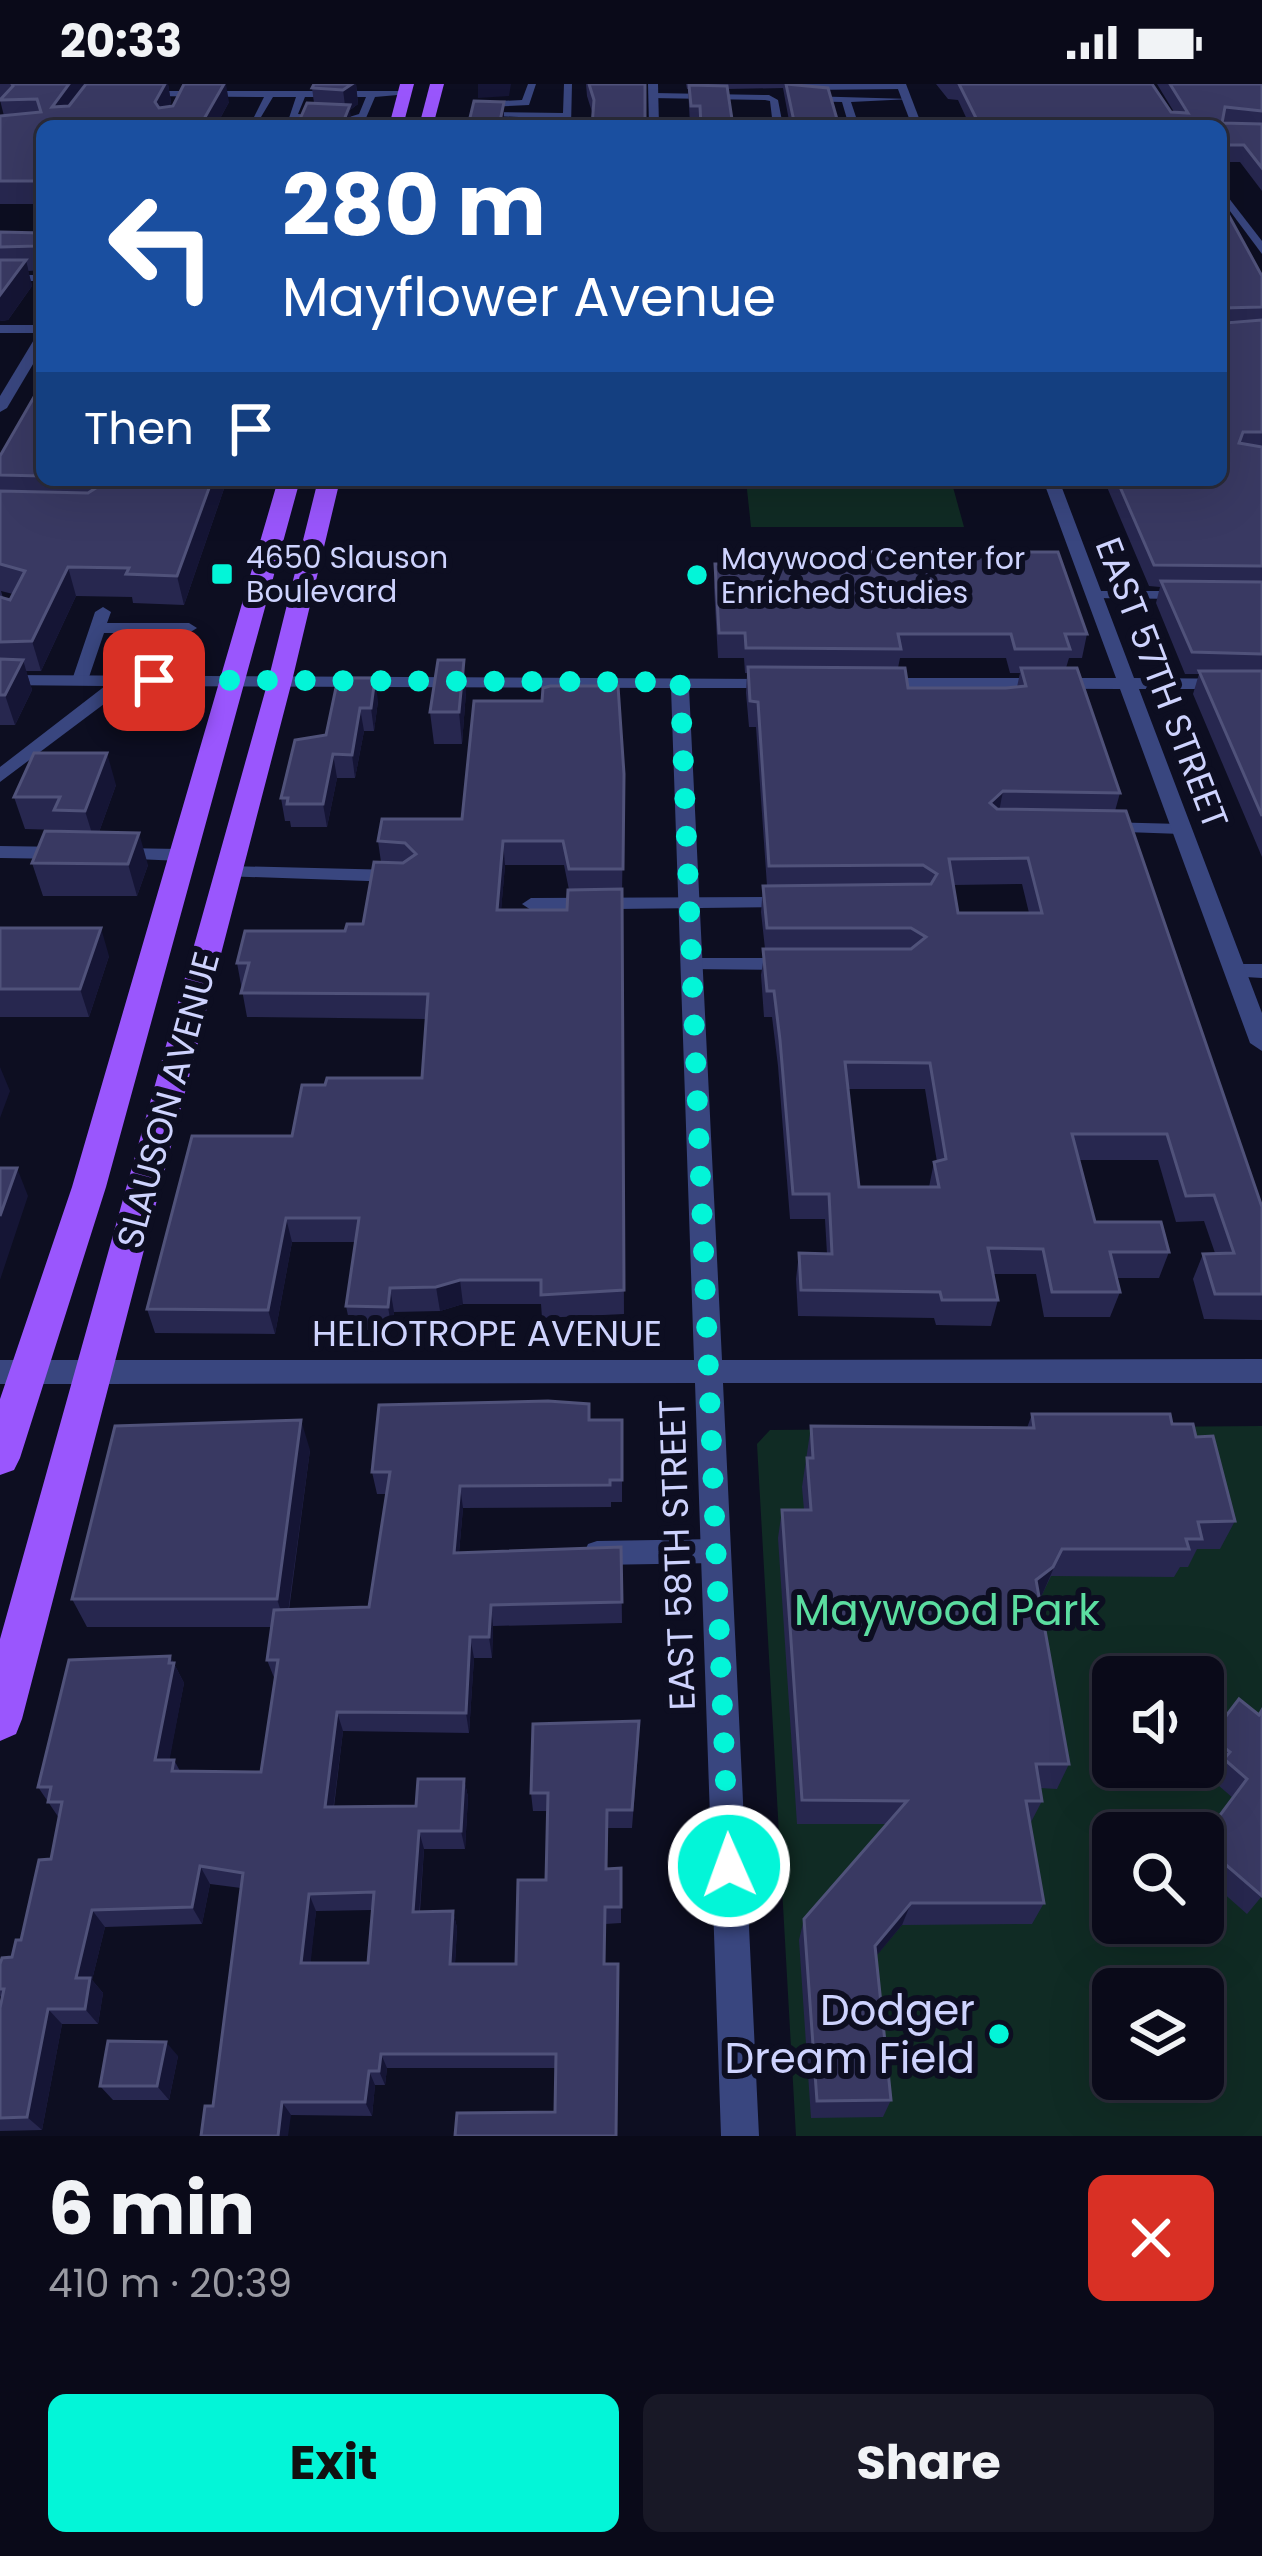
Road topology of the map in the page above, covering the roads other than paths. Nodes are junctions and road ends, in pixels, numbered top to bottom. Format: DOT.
graph roads {
  1 [pos="437,84"];
  2 [pos="532,84"];
  3 [pos="568,84"];
  4 [pos="186,89"];
  5 [pos="406,89"];
  6 [pos="654,90"];
  7 [pos="903,90"];
  8 [pos="137,94"];
  9 [pos="271,94"];
  10 [pos="302,94"];
  11 [pos="372,94"];
  12 [pos="845,99"];
  13 [pos="526,103"];
  14 [pos="568,103"];
  15 [pos="176,109"];
  16 [pos="258,119"];
  17 [pos="336,120"];
  18 [pos="350,120"];
  19 [pos="398,120"];
  20 [pos="428,120"];
  21 [pos="549,120"];
  22 [pos="567,120"];
  23 [pos="777,120"];
  24 [pos="852,120"];
  25 [pos="915,120"];
  26 [pos="1227,200"];
  27 [pos="1262,250"];
  28 [pos="0,278"];
  29 [pos="36,278"];
  30 [pos="0,329"];
  31 [pos="36,332"];
  32 [pos="36,344"];
  33 [pos="0,408"];
  34 [pos="287,486"];
  35 [pos="327,486"];
  36 [pos="1053,486"];
  37 [pos="1094,595"];
  38 [pos="1194,596"];
  39 [pos="189,628"];
  40 [pos="0,680"];
  41 [pos="80,680"];
  42 [pos="124,680"];
  43 [pos="234,681"];
  44 [pos="280,681"];
  45 [pos="680,682"];
  46 [pos="798,683"];
  47 [pos="845,683"];
  48 [pos="1127,684"];
  49 [pos="1262,684"];
  50 [pos="0,776"];
  51 [pos="1089,827"];
  52 [pos="1181,829"];
  53 [pos="0,852"];
  54 [pos="180,855"];
  55 [pos="228,872"];
  56 [pos="406,877"];
  57 [pos="801,903"];
  58 [pos="531,904"];
  59 [pos="689,904"];
  60 [pos="691,964"];
  61 [pos="820,965"];
  62 [pos="1262,970"];
  63 [pos="1235,971"];
  64 [pos="1262,1043"];
  65 [pos="708,1367"];
  66 [pos="1262,1371"];
  67 [pos="13,1372"];
  68 [pos="96,1372"];
  69 [pos="0,1458"];
  70 [pos="716,1551"];
  71 [pos="561,1553"];
  72 [pos="0,1719"];
  73 [pos="740,2136"];
  1 -- 20 [label="main road"];
  2 -- 13 [label="lane"];
  3 -- 14 [label="lane"];
  4 -- 8 [label="lane"];
  4 -- 9 [label="lane"];
  4 -- 15 [label="lane"];
  5 -- 11 [label="lane"];
  5 -- 19 [label="main road"];
  6 -- 23 [label="lane"];
  7 -- 12 [label="lane"];
  7 -- 12 [label="lane"];
  7 -- 25 [label="street"];
  9 -- 10 [label="lane"];
  9 -- 16 [label="lane"];
  10 -- 11 [label="lane"];
  10 -- 17 [label="lane"];
  11 -- 18 [label="lane"];
  12 -- 24 [label="lane"];
  13 -- 14 [label="lane"];
  13 -- 21 [label="lane"];
  14 -- 22 [label="lane"];
  26 -- 27 [label="street"];
  28 -- 29 [label="lane"];
  30 -- 31 [label="street"];
  32 -- 33 [label="street"];
  34 -- 43 [label="main road, SLAUSON AVENUE"];
  35 -- 44 [label="main road, SLAUSON AVENUE"];
  36 -- 37 [label="street, EAST 57TH STREET"];
  37 -- 38 [label="lane"];
  37 -- 48 [label="street, EAST 57TH STREET"];
  39 -- 41 [label="lane"];
  40 -- 41 [label="street"];
  41 -- 42 [label="street"];
  42 -- 43 [label="street"];
  42 -- 50 [label="street"];
  43 -- 44 [label="street"];
  43 -- 54 [label="main road, SLAUSON AVENUE"];
  44 -- 45 [label="street"];
  44 -- 55 [label="main road, SLAUSON AVENUE"];
  45 -- 46 [label="street"];
  45 -- 59 [label="street, EAST 58TH STREET"];
  47 -- 48 [label="street"];
  48 -- 49 [label="street"];
  48 -- 52 [label="street, EAST 57TH STREET"];
  51 -- 52 [label="lane"];
  52 -- 63 [label="street, EAST 57TH STREET"];
  53 -- 54 [label="lane"];
  54 -- 67 [label="main road, SLAUSON AVENUE"];
  55 -- 56 [label="lane"];
  55 -- 68 [label="main road, SLAUSON AVENUE"];
  57 -- 59 [label="lane"];
  58 -- 59 [label="lane"];
  59 -- 60 [label="street, EAST 58TH STREET"];
  60 -- 61 [label="lane"];
  60 -- 65 [label="street, EAST 58TH STREET"];
  62 -- 63 [label="lane"];
  63 -- 64 [label="street, EAST 57TH STREET"];
  65 -- 66 [label="street, HELIOTROPE AVENUE"];
  65 -- 68 [label="street, HELIOTROPE AVENUE"];
  65 -- 70 [label="street, EAST 58TH STREET"];
  67 -- 68 [label="street, HELIOTROPE AVENUE"];
  67 -- 69 [label="main road, SLAUSON AVENUE"];
  68 -- 72 [label="main road, SLAUSON AVENUE"];
  70 -- 71 [label="lane"];
  70 -- 73 [label="street, EAST 58TH STREET"];
}
